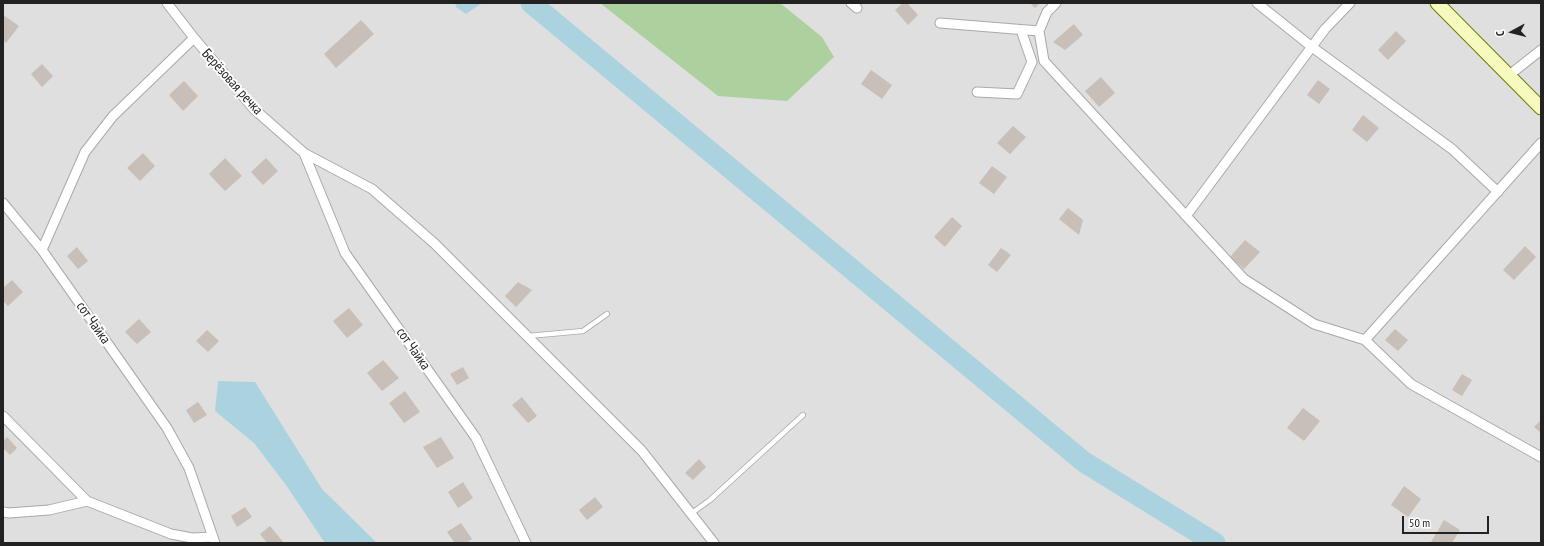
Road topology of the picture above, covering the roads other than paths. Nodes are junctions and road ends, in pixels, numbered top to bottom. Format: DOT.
graph roads {
  1 [pos="167,3"];
  2 [pos="1056,3"];
  3 [pos="1257,3"];
  4 [pos="1350,3"];
  5 [pos="1437,3"];
  6 [pos="940,23"];
  7 [pos="1021,30"];
  8 [pos="1039,31"];
  9 [pos="194,38"];
  10 [pos="1312,47"];
  11 [pos="1541,50"];
  12 [pos="1508,76"];
  13 [pos="977,92"];
  14 [pos="1541,108"];
  15 [pos="1541,143"];
  16 [pos="304,154"];
  17 [pos="1498,192"];
  18 [pos="3,203"];
  19 [pos="1186,216"];
  20 [pos="42,250"];
  21 [pos="607,314"];
  22 [pos="527,336"];
  23 [pos="1365,340"];
  24 [pos="803,415"];
  25 [pos="3,416"];
  26 [pos="1541,457"];
  27 [pos="87,501"];
  28 [pos="3,512"];
  29 [pos="692,513"];
  30 [pos="213,540"];
  31 [pos="526,543"];
  32 [pos="714,543"];
  1 -- 9 [label="street, Берёзовая речка"];
  2 -- 8 [label="street"];
  3 -- 10 [label="street"];
  4 -- 10 [label="street"];
  5 -- 12 [label="main road"];
  6 -- 7 [label="street"];
  7 -- 8 [label="street"];
  7 -- 13 [label="street"];
  8 -- 19 [label="street"];
  9 -- 16 [label="street, Берёзовая речка"];
  9 -- 20 [label="street"];
  10 -- 17 [label="street"];
  10 -- 19 [label="street"];
  11 -- 12 [label="street"];
  12 -- 14 [label="main road"];
  15 -- 17 [label="street"];
  16 -- 22 [label="street"];
  16 -- 31 [label="street, сот Чайка"];
  17 -- 23 [label="street"];
  18 -- 20 [label="street, сот Чайка"];
  19 -- 23 [label="street"];
  20 -- 30 [label="street, сот Чайка"];
  21 -- 22 [label="lane"];
  22 -- 29 [label="street"];
  23 -- 26 [label="street"];
  24 -- 29 [label="lane"];
  25 -- 27 [label="street"];
  27 -- 28 [label="street"];
  27 -- 30 [label="street"];
  29 -- 32 [label="street"];
}
